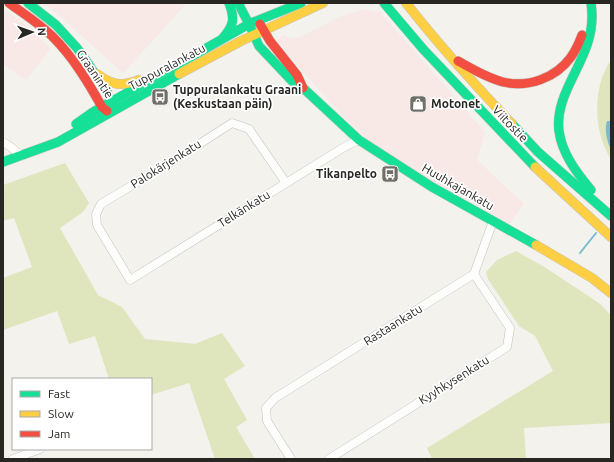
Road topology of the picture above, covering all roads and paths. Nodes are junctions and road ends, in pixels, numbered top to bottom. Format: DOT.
graph roads {
  1 [pos="9,3"];
  2 [pos="28,3"];
  3 [pos="229,3"];
  4 [pos="238,3"];
  5 [pos="301,3"];
  6 [pos="323,3"];
  7 [pos="384,3"];
  8 [pos="406,3"];
  9 [pos="583,3"];
  10 [pos="593,3"];
  11 [pos="253,12"];
  12 [pos="249,24"];
  13 [pos="263,31"];
  14 [pos="254,35"];
  15 [pos="223,38"];
  16 [pos="451,58"];
  17 [pos="94,73"];
  18 [pos="160,74"];
  19 [pos="303,88"];
  20 [pos="112,102"];
  21 [pos="102,107"];
  22 [pos="111,111"];
  23 [pos="359,140"];
  24 [pos="3,142"];
  25 [pos="22,155"];
  26 [pos="3,162"];
  27 [pos="286,183"];
  28 [pos="611,214"];
  29 [pos="493,221"];
  30 [pos="611,237"];
  31 [pos="474,274"];
  32 [pos="130,280"];
  33 [pos="611,293"];
  34 [pos="37,450"];
  35 [pos="13,459"];
  36 [pos="291,459"];
  37 [pos="329,459"];
  1 -- 21 [label="main road, Graanintie"];
  2 -- 17 [label="main road, Graanintie"];
  3 -- 15 [label="main road"];
  4 -- 12 [label="main road, Huuhkajankatu"];
  5 -- 11 [label="main road, Tuppuralankatu"];
  6 -- 13 [label="main road, Tuppuralankatu"];
  7 -- 30 [label="main road, Viitostie"];
  8 -- 16 [label="main road, Viitostie"];
  9 -- 16 [label="main road"];
  10 -- 28 [label="main road"];
  11 -- 12 [label="main road, Tuppuralankatu"];
  11 -- 13 [label="main road, Huuhkajankatu"];
  12 -- 14 [label="main road, Huuhkajankatu"];
  12 -- 15 [label="main road, Tuppuralankatu"];
  13 -- 14 [label="main road, Tuppuralankatu"];
  13 -- 19 [label="main road, Huuhkajankatu"];
  14 -- 19 [label="main road, Huuhkajankatu"];
  14 -- 22 [label="main road, Tuppuralankatu"];
  15 -- 18 [label="main road, Tuppuralankatu"];
  16 -- 28 [label="main road, Viitostie"];
  17 -- 18 [label="main road"];
  17 -- 20 [label="main road, Graanintie"];
  18 -- 20 [label="main road, Tuppuralankatu"];
  19 -- 23 [label="main road, Huuhkajankatu"];
  20 -- 21 [label="main road, Tuppuralankatu"];
  20 -- 22 [label="main road, Graanintie"];
  21 -- 22 [label="main road, Graanintie"];
  21 -- 25 [label="main road, Tuppuralankatu"];
  22 -- 25 [label="main road, Tuppuralankatu"];
  23 -- 27 [label="street, Telkänkatu"];
  23 -- 29 [label="main road, Huuhkajankatu"];
  24 -- 25 [label="street"];
  25 -- 26 [label="main road, Tuppuralankatu"];
  27 -- 32 [label="street, Telkänkatu"];
  27 -- 32 [label="street, Palokärjenkatu"];
  29 -- 31 [label="street"];
  29 -- 33 [label="main road, Huuhkajankatu"];
  31 -- 36 [label="street, Rastaankatu"];
  31 -- 37 [label="street, Kyyhkysenkatu"];
  34 -- 35 [label="street"];
}
